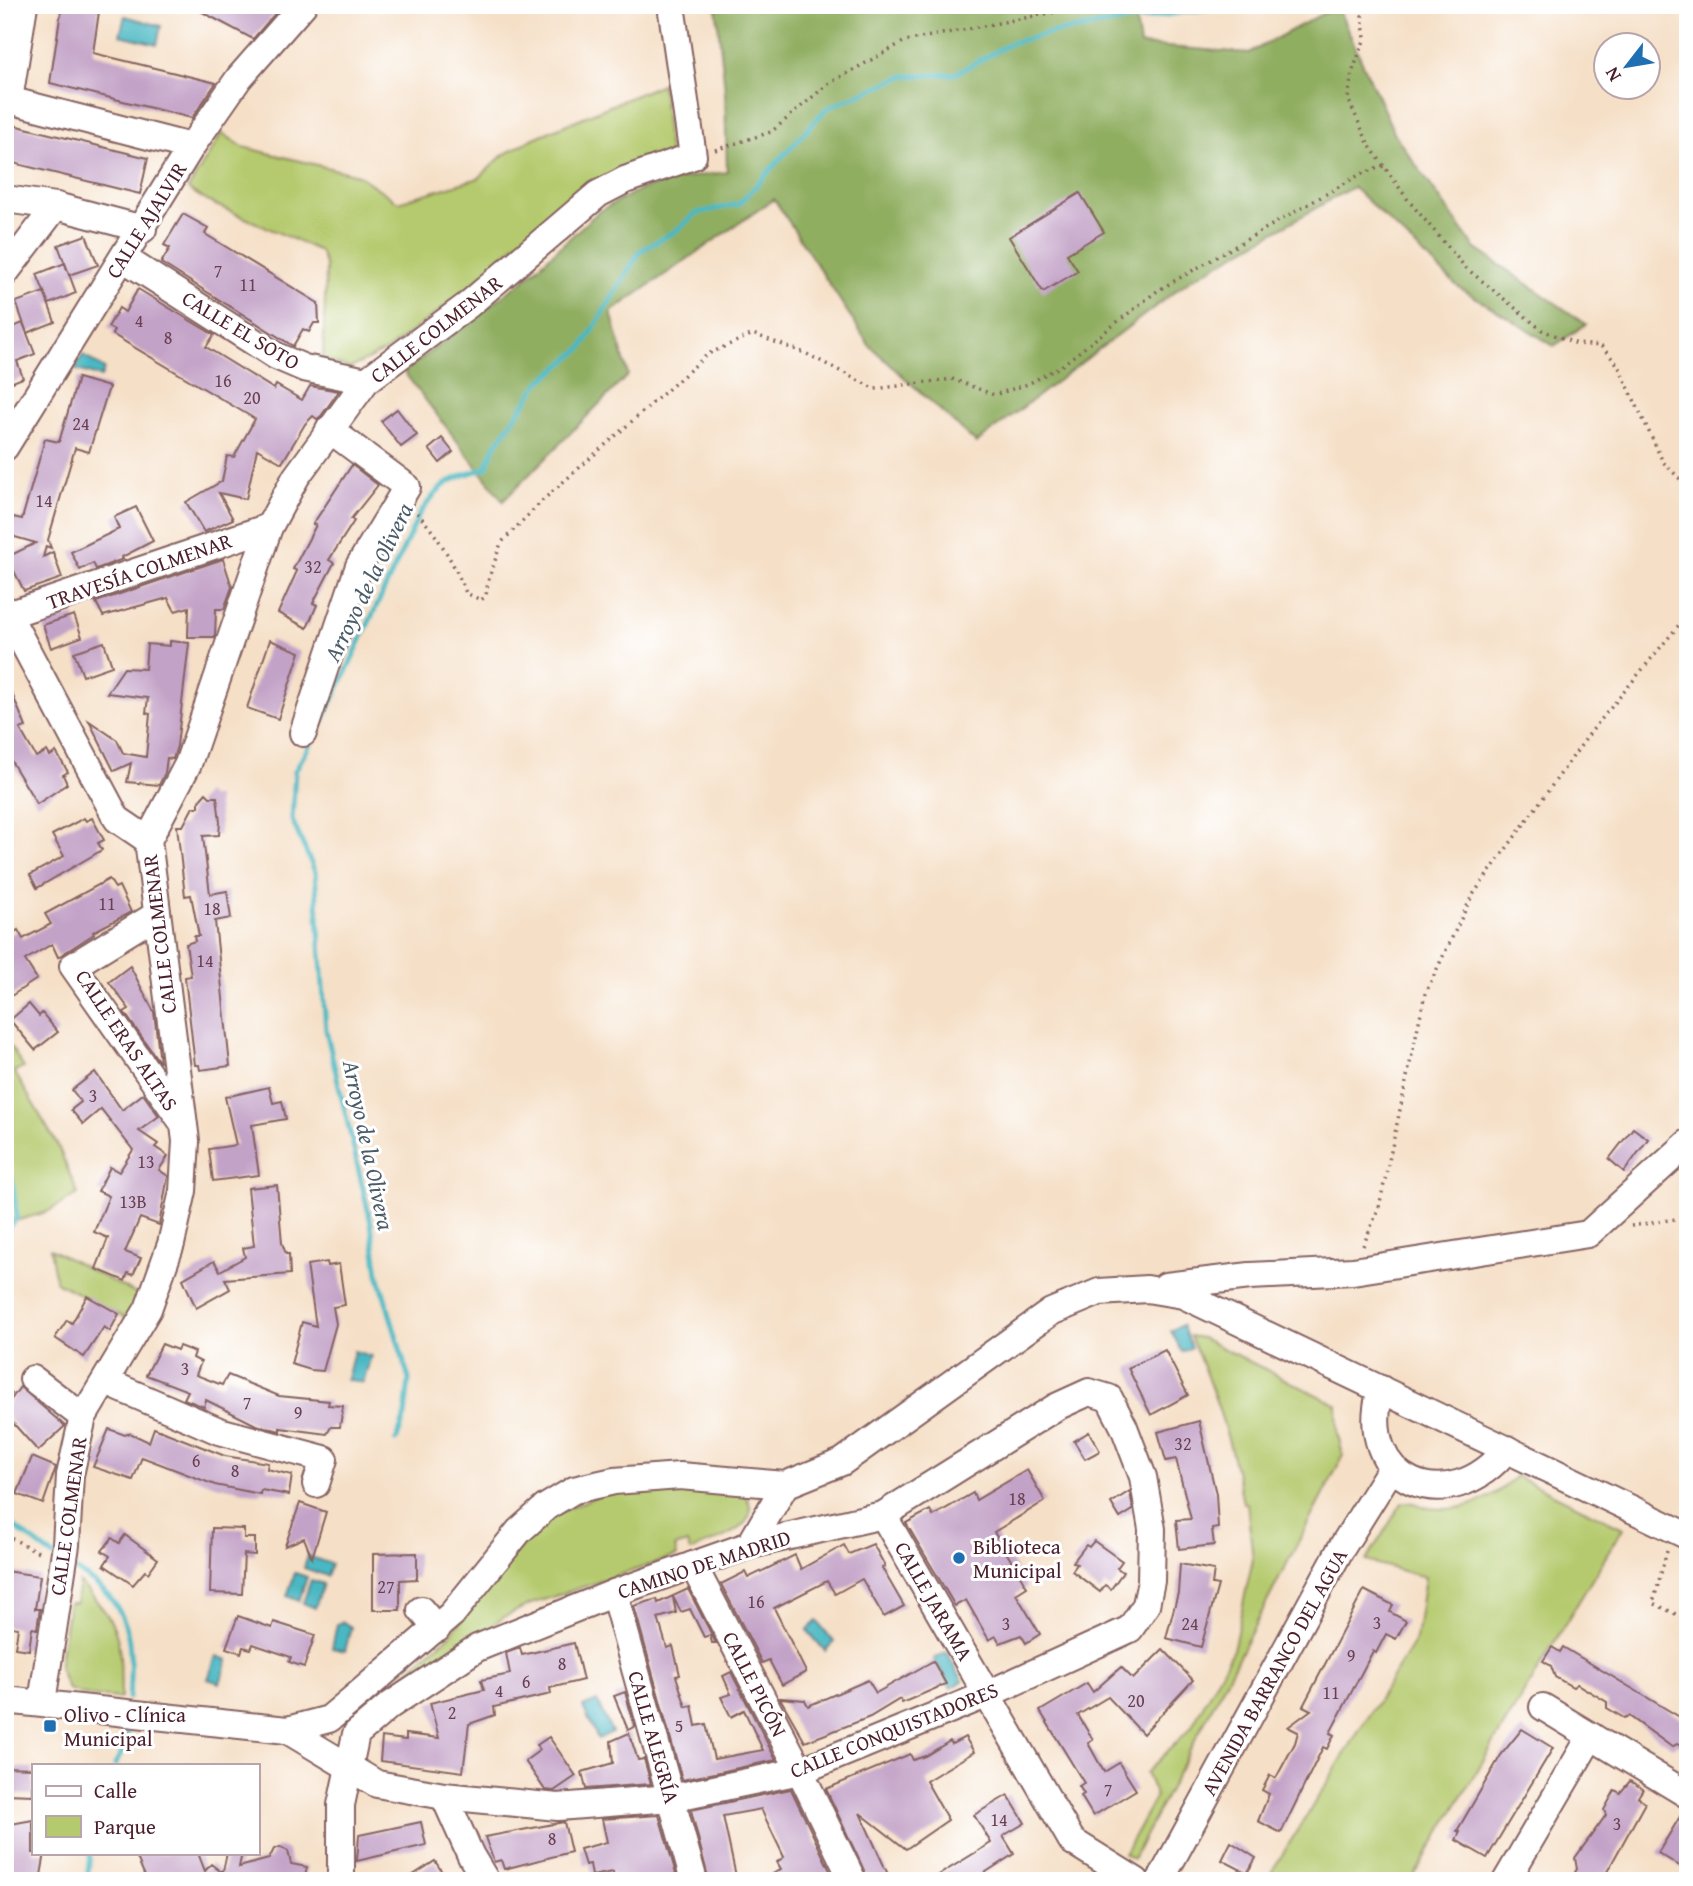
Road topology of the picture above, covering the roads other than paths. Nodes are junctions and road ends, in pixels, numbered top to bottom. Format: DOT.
graph roads {
  1 [pos="24,5"];
  2 [pos="303,5"];
  3 [pos="671,5"];
  4 [pos="7,100"];
  5 [pos="191,147"];
  6 [pos="5,199"];
  7 [pos="56,206"];
  8 [pos="143,229"];
  9 [pos="124,258"];
  10 [pos="5,273"];
  11 [pos="366,382"];
  12 [pos="329,429"];
  13 [pos="5,447"];
  14 [pos="270,527"];
  15 [pos="7,612"];
  16 [pos="303,733"];
  17 [pos="149,840"];
  18 [pos="156,915"];
  19 [pos="183,1124"];
  20 [pos="1688,1143"];
  21 [pos="1147,1289"];
  22 [pos="33,1379"];
  23 [pos="106,1382"];
  24 [pos="1381,1389"];
  25 [pos="1089,1392"];
  26 [pos="83,1417"];
  27 [pos="1507,1449"];
  28 [pos="1392,1467"];
  29 [pos="316,1484"];
  30 [pos="785,1485"];
  31 [pos="883,1515"];
  32 [pos="1680,1533"];
  33 [pos="750,1545"];
  34 [pos="693,1565"];
  35 [pos="614,1593"];
  36 [pos="988,1694"];
  37 [pos="5,1700"];
  38 [pos="42,1702"];
  39 [pos="1543,1707"];
  40 [pos="329,1719"];
  41 [pos="292,1733"];
  42 [pos="356,1734"];
  43 [pos="1599,1741"];
  44 [pos="347,1768"];
  45 [pos="800,1771"];
  46 [pos="1688,1795"];
  47 [pos="444,1796"];
  48 [pos="671,1798"];
  49 [pos="1156,1880"];
  50 [pos="341,1881"];
  51 [pos="486,1881"];
  52 [pos="694,1881"];
  53 [pos="853,1881"];
  54 [pos="1506,1881"];
  55 [pos="1526,1881"];
  1 -- 4 [label="street"];
  2 -- 5 [label="street, CALLE AJALVIR"];
  3 -- 11 [label="street, CALLE COLMENAR"];
  4 -- 5 [label="street"];
  5 -- 8 [label="street, CALLE AJALVIR"];
  6 -- 7 [label="street"];
  7 -- 8 [label="street"];
  7 -- 10 [label="street"];
  8 -- 9 [label="street, CALLE AJALVIR"];
  9 -- 11 [label="street, CALLE EL SOTO"];
  9 -- 13 [label="street, CALLE AJALVIR"];
  11 -- 12 [label="street, CALLE COLMENAR"];
  12 -- 14 [label="street, CALLE COLMENAR"];
  12 -- 16 [label="street"];
  14 -- 15 [label="street, TRAVESÍA COLMENAR"];
  14 -- 17 [label="street, CALLE COLMENAR"];
  15 -- 17 [label="street"];
  17 -- 18 [label="street, CALLE COLMENAR"];
  18 -- 19 [label="street, CALLE COLMENAR"];
  18 -- 19 [label="street, CALLE ERAS ALTAS"];
  19 -- 23 [label="street, CALLE COLMENAR"];
  20 -- 21 [label="street"];
  21 -- 24 [label="street"];
  21 -- 30 [label="street"];
  22 -- 26 [label="street"];
  23 -- 26 [label="street, CALLE COLMENAR"];
  23 -- 29 [label="street"];
  24 -- 27 [label="street"];
  24 -- 28 [label="street"];
  25 -- 31 [label="street, CAMINO DE MADRID"];
  25 -- 36 [label="street, CALLE CONQUISTADORES"];
  26 -- 38 [label="street, CALLE COLMENAR"];
  27 -- 28 [label="street"];
  27 -- 32 [label="street"];
  28 -- 49 [label="street, AVENIDA BARRANCO DEL AGUA"];
  30 -- 33 [label="street"];
  30 -- 40 [label="street"];
  31 -- 33 [label="street, CAMINO DE MADRID"];
  31 -- 36 [label="street, CALLE JARAMA"];
  33 -- 34 [label="street, CAMINO DE MADRID"];
  34 -- 35 [label="street, CAMINO DE MADRID"];
  34 -- 45 [label="street, CALLE PICÓN"];
  35 -- 42 [label="street, CAMINO DE MADRID"];
  35 -- 48 [label="street, CALLE ALEGRÍA"];
  36 -- 45 [label="street, CALLE CONQUISTADORES"];
  36 -- 49 [label="street, CALLE JARAMA"];
  37 -- 38 [label="street"];
  38 -- 41 [label="street"];
  39 -- 43 [label="street"];
  40 -- 41 [label="street"];
  40 -- 42 [label="street"];
  41 -- 44 [label="street, CALLE CONQUISTADORES"];
  42 -- 44 [label="street"];
  43 -- 46 [label="street"];
  43 -- 54 [label="street"];
  43 -- 55 [label="street"];
  44 -- 47 [label="street, CALLE CONQUISTADORES"];
  44 -- 50 [label="street"];
  45 -- 48 [label="street, CALLE CONQUISTADORES"];
  45 -- 53 [label="street, CALLE PICÓN"];
  47 -- 48 [label="street, CALLE CONQUISTADORES"];
  47 -- 51 [label="street"];
  48 -- 52 [label="street, CALLE ALEGRÍA"];
}
